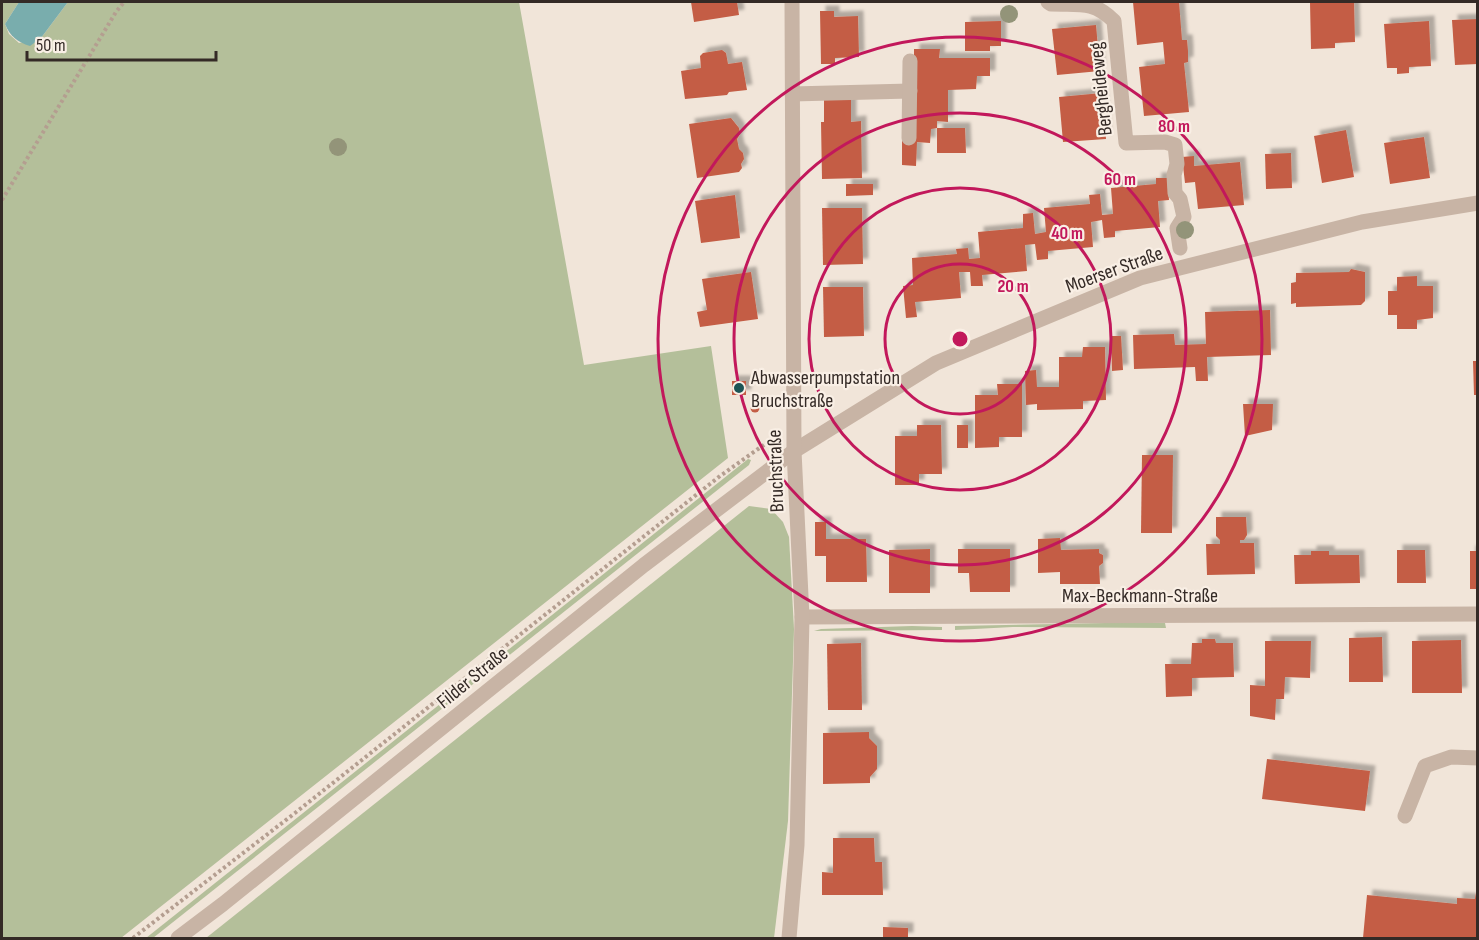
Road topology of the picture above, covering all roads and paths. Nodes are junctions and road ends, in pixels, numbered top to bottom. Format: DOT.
graph roads {
  1 [pos="124,2"];
  2 [pos="792,2"];
  3 [pos="1048,2"];
  4 [pos="910,61"];
  5 [pos="910,91"];
  6 [pos="792,94"];
  7 [pos="909,138"];
  8 [pos="2,200"];
  9 [pos="1478,203"];
  10 [pos="1180,248"];
  11 [pos="794,423"];
  12 [pos="794,451"];
  13 [pos="1478,615"];
  14 [pos="802,617"];
  15 [pos="1478,758"];
  16 [pos="1405,816"];
  17 [pos="132,939"];
  18 [pos="178,939"];
  19 [pos="789,939"];
  1 -- 8 [label="path"];
  2 -- 6 [label="street, Bruchstraße"];
  3 -- 10 [label="street, Bergheideweg"];
  4 -- 5 [label="street"];
  5 -- 6 [label="street"];
  5 -- 7 [label="street"];
  6 -- 11 [label="street, Bruchstraße"];
  9 -- 12 [label="street, Moerser Straße"];
  11 -- 12 [label="street, Bruchstraße"];
  11 -- 17 [label="path"];
  12 -- 14 [label="street, Bruchstraße"];
  12 -- 18 [label="street, Filder Straße"];
  13 -- 14 [label="street, Max-Beckmann-Straße"];
  14 -- 19 [label="street, Bruchstraße"];
  15 -- 16 [label="street"];
}
